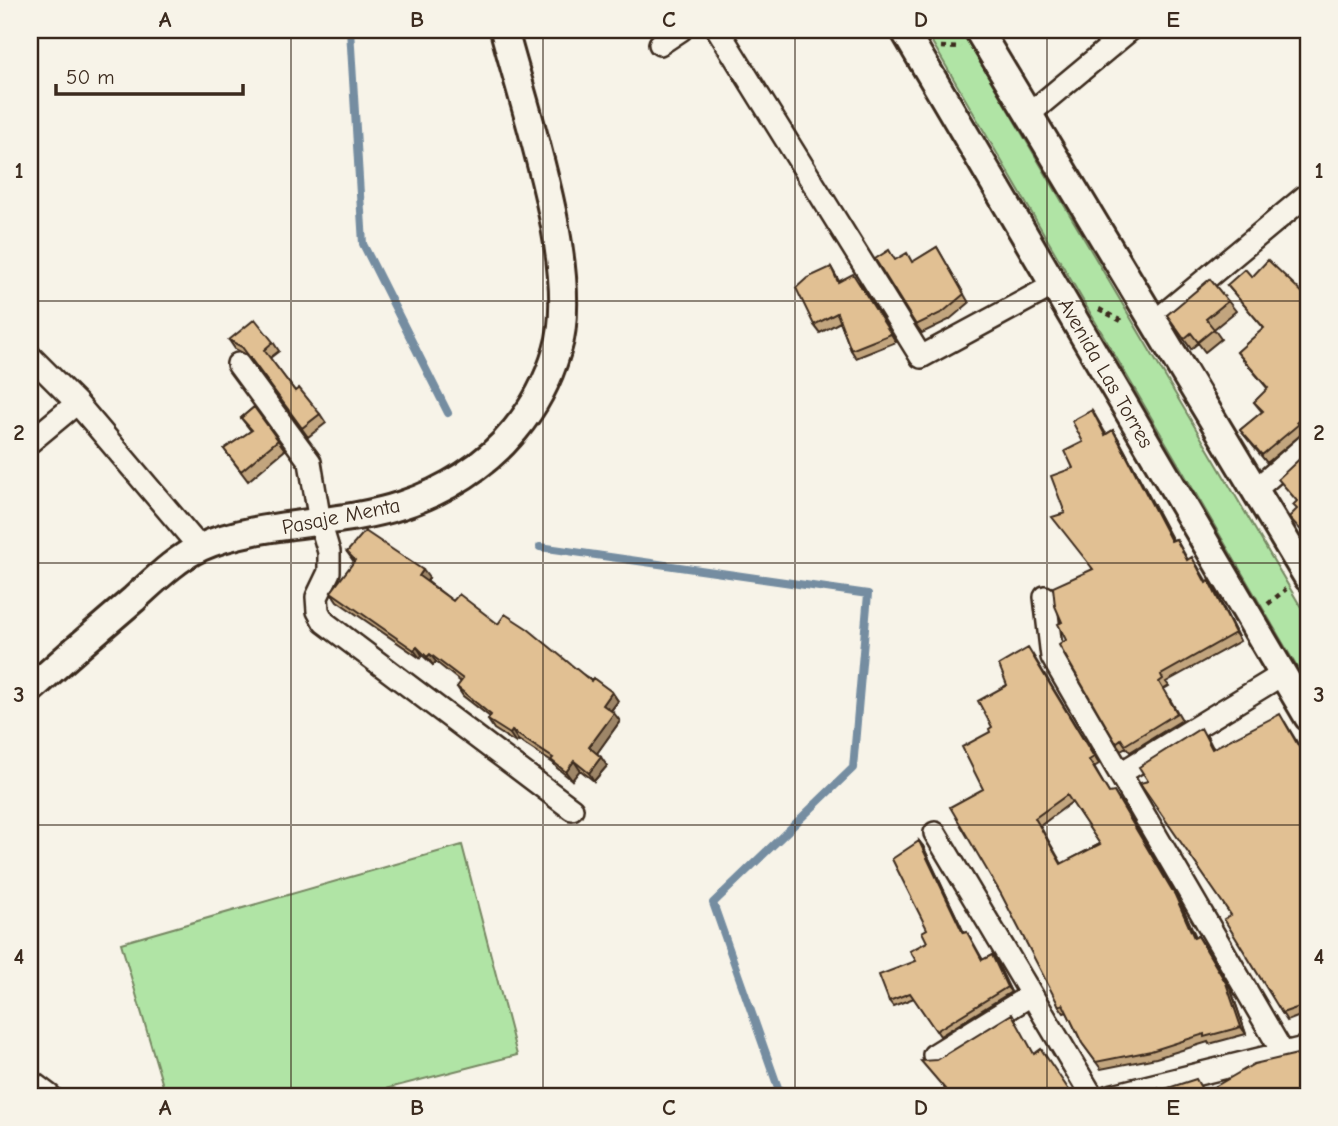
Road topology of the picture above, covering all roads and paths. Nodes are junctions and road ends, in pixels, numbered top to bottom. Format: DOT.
graph roads {
  1 [pos="504,30"];
  2 [pos="681,30"];
  3 [pos="718,30"];
  4 [pos="1130,30"];
  5 [pos="908,38"];
  6 [pos="984,40"];
  7 [pos="660,44"];
  8 [pos="1028,114"];
  9 [pos="1308,194"];
  10 [pos="1058,292"];
  11 [pos="1153,323"];
  12 [pos="30,356"];
  13 [pos="238,364"];
  14 [pos="77,403"];
  15 [pos="30,442"];
  16 [pos="1308,444"];
  17 [pos="1255,490"];
  18 [pos="320,522"];
  19 [pos="200,548"];
  20 [pos="1307,574"];
  21 [pos="1045,597"];
  22 [pos="1250,618"];
  23 [pos="1283,674"];
  24 [pos="30,690"];
  25 [pos="1308,717"];
  26 [pos="1121,773"];
  27 [pos="572,809"];
  28 [pos="935,833"];
  29 [pos="1031,995"];
  30 [pos="1308,1047"];
  31 [pos="1283,1054"];
  32 [pos="934,1055"];
  33 [pos="30,1081"];
  34 [pos="50,1096"];
  35 [pos="1092,1096"];
  36 [pos="1109,1096"];
  1 -- 18 [label="street, Pasaje Menta"];
  2 -- 7 [label="street"];
  3 -- 10 [label="street"];
  4 -- 8 [label="street"];
  5 -- 6 [label="path"];
  5 -- 10 [label="street, Avenida Las Torres"];
  6 -- 8 [label="street"];
  8 -- 11 [label="street"];
  9 -- 11 [label="street"];
  10 -- 11 [label="path"];
  10 -- 22 [label="street, Avenida Las Torres"];
  11 -- 17 [label="street"];
  12 -- 14 [label="street"];
  13 -- 18 [label="street"];
  14 -- 15 [label="street"];
  14 -- 19 [label="street"];
  16 -- 17 [label="street"];
  17 -- 20 [label="street"];
  18 -- 19 [label="street, Pasaje Menta"];
  18 -- 27 [label="street"];
  19 -- 24 [label="street, Pasaje Menta"];
  20 -- 22 [label="path"];
  21 -- 26 [label="street"];
  22 -- 23 [label="street, Avenida Las Torres"];
  23 -- 25 [label="street, Avenida Las Torres"];
  23 -- 26 [label="street"];
  26 -- 31 [label="street"];
  28 -- 29 [label="street"];
  29 -- 32 [label="street"];
  29 -- 35 [label="street"];
  30 -- 31 [label="street"];
  31 -- 36 [label="street"];
  33 -- 34 [label="street"];
}
